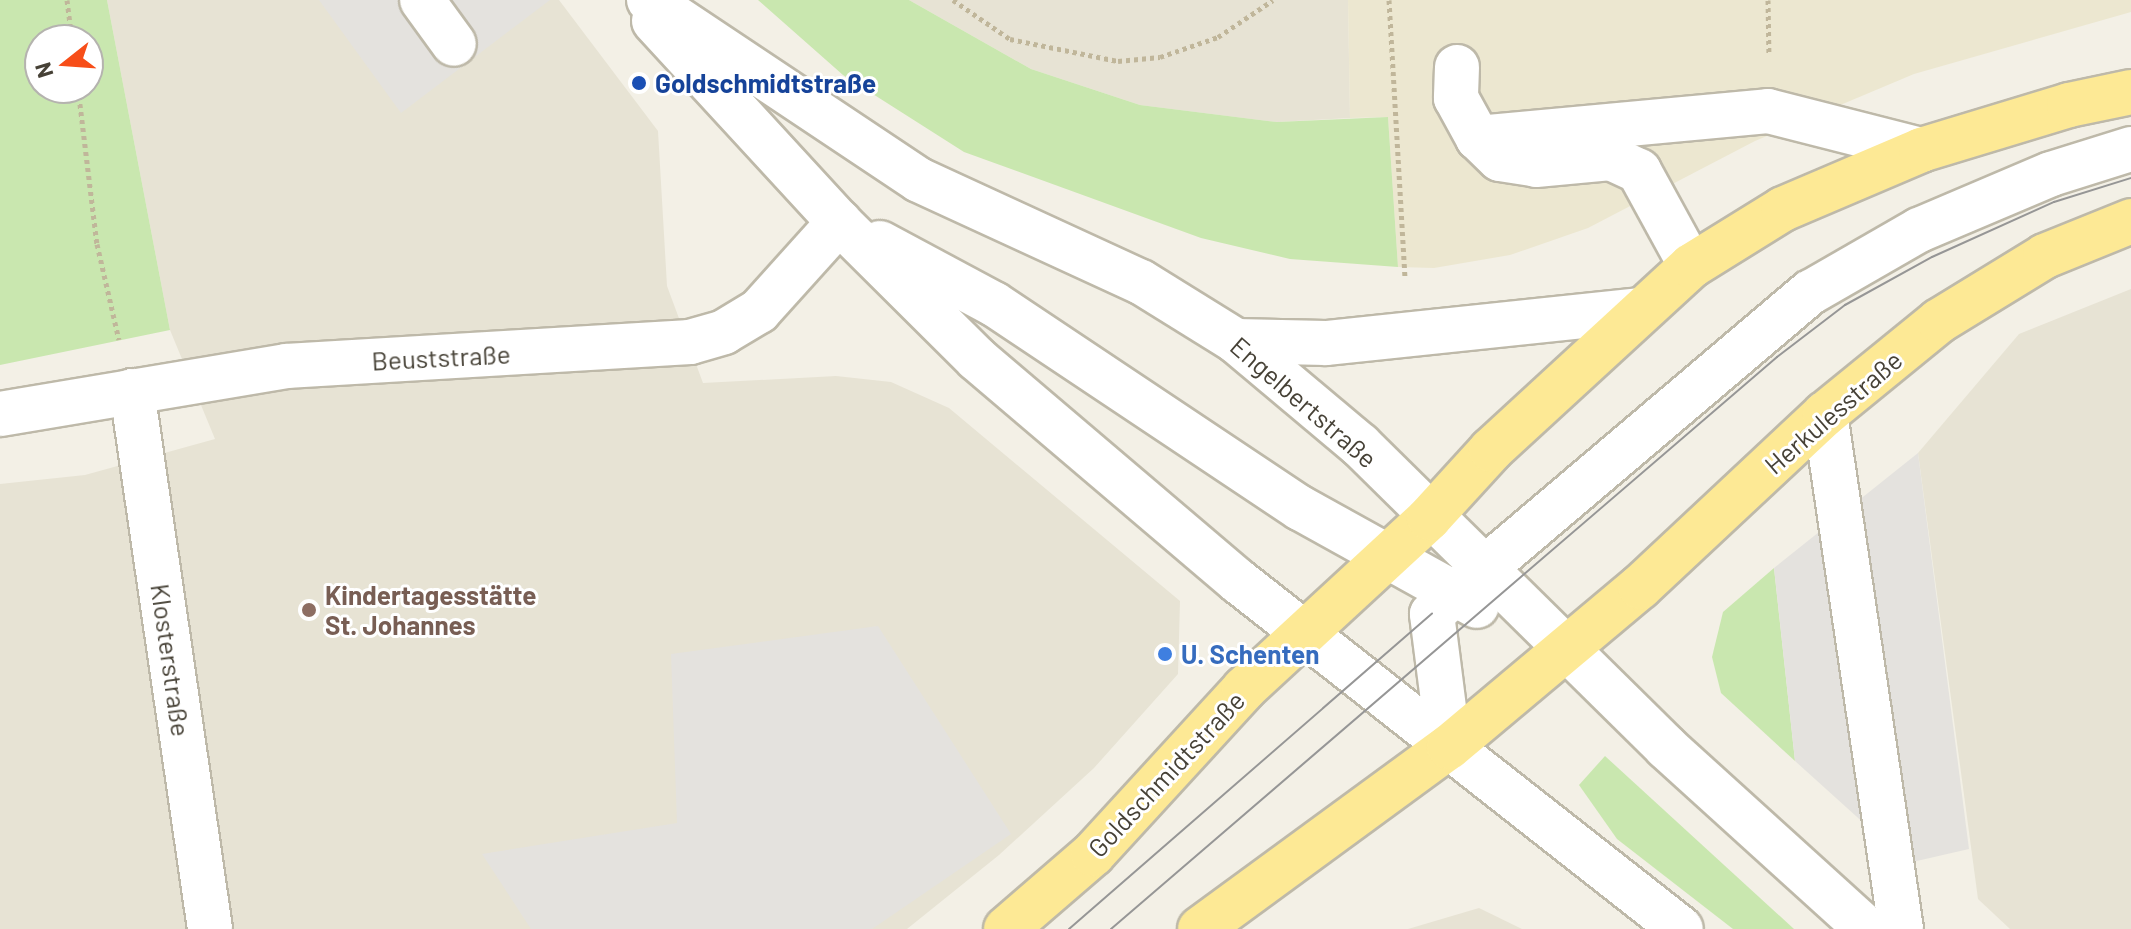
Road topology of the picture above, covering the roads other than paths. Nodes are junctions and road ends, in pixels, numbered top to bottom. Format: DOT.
graph roads {
  1 [pos="422,0"];
  2 [pos="638,0"];
  3 [pos="649,0"];
  4 [pos="454,44"];
  5 [pos="1457,67"];
  6 [pos="2131,92"];
  7 [pos="1478,138"];
  8 [pos="2131,149"];
  9 [pos="1921,150"];
  10 [pos="2131,221"];
  11 [pos="839,222"];
  12 [pos="1691,266"];
  13 [pos="1641,310"];
  14 [pos="1236,341"];
  15 [pos="132,391"];
  16 [pos="0,414"];
  17 [pos="1825,414"];
  18 [pos="1429,518"];
  19 [pos="1387,559"];
  20 [pos="1467,583"];
  21 [pos="1305,634"];
  22 [pos="1566,649"];
  23 [pos="1449,747"];
  24 [pos="210,929"];
  25 [pos="1006,929"];
  26 [pos="1200,929"];
  27 [pos="1681,929"];
  28 [pos="1867,929"];
  29 [pos="1901,929"];
  1 -- 4 [label="street"];
  2 -- 11 [label="street"];
  3 -- 14 [label="street, Engelbertstraße"];
  5 -- 7 [label="street"];
  6 -- 9 [label="main road"];
  7 -- 9 [label="street"];
  7 -- 12 [label="street"];
  8 -- 20 [label="street"];
  9 -- 12 [label="main road"];
  10 -- 17 [label="main road, Herkulesstraße"];
  11 -- 15 [label="street, Beuststraße"];
  11 -- 19 [label="street"];
  11 -- 21 [label="street"];
  12 -- 13 [label="main road"];
  13 -- 14 [label="street"];
  13 -- 18 [label="main road"];
  14 -- 18 [label="street, Engelbertstraße"];
  15 -- 16 [label="street, Beuststraße"];
  15 -- 24 [label="street, Klosterstraße"];
  17 -- 22 [label="main road, Herkulesstraße"];
  17 -- 29 [label="street"];
  18 -- 19 [label="main road, Goldschmidtstraße"];
  18 -- 20 [label="street, Engelbertstraße"];
  19 -- 20 [label="street"];
  19 -- 21 [label="main road, Goldschmidtstraße"];
  20 -- 22 [label="street, Engelbertstraße"];
  20 -- 23 [label="street"];
  21 -- 23 [label="street"];
  21 -- 25 [label="main road, Goldschmidtstraße"];
  22 -- 23 [label="main road"];
  22 -- 28 [label="street, Engelbertstraße"];
  23 -- 26 [label="main road"];
  23 -- 27 [label="street"];
}
